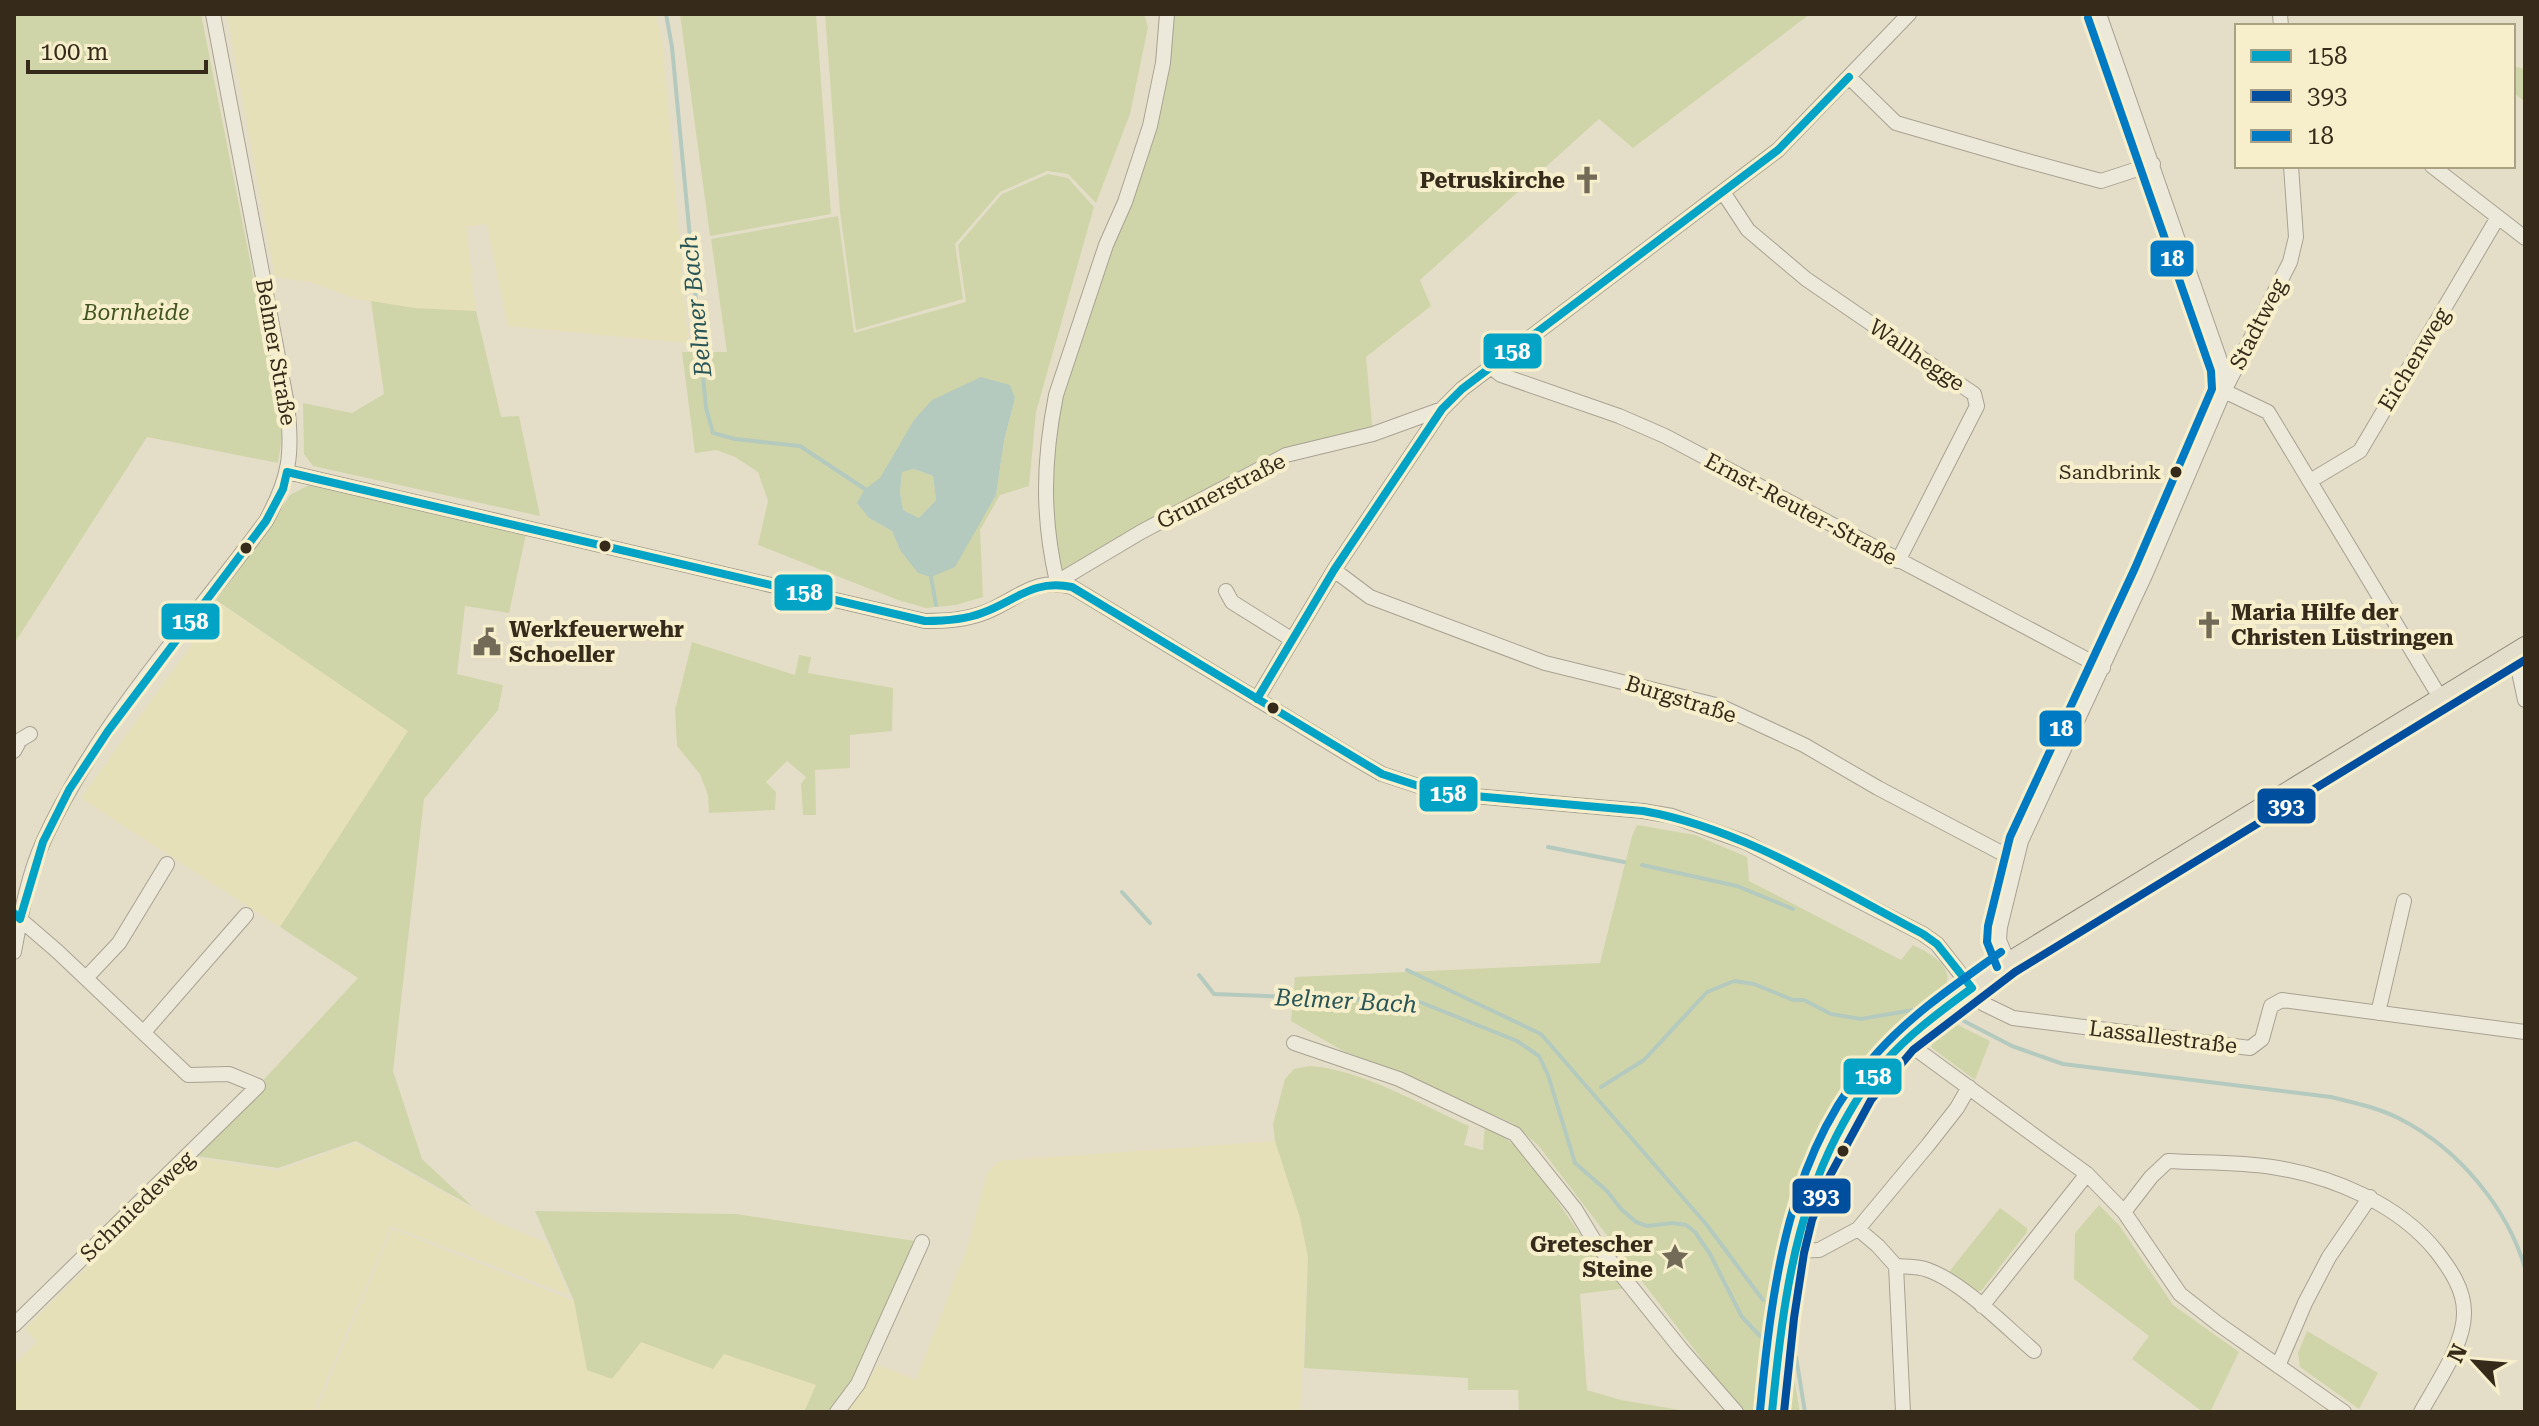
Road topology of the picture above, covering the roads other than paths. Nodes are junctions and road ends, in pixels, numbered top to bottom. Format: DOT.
graph roads {
  1 [pos="213,14"];
  2 [pos="1167,14"];
  3 [pos="1909,14"];
  4 [pos="2099,14"];
  5 [pos="1849,77"];
  6 [pos="2153,164"];
  7 [pos="2291,168"];
  8 [pos="2435,168"];
  9 [pos="1723,192"];
  10 [pos="2498,217"];
  11 [pos="2525,238"];
  12 [pos="1491,367"];
  13 [pos="2224,391"];
  14 [pos="1442,409"];
  15 [pos="287,472"];
  16 [pos="2310,481"];
  17 [pos="1898,561"];
  18 [pos="1334,570"];
  19 [pos="1057,582"];
  20 [pos="1226,591"];
  21 [pos="1291,639"];
  22 [pos="2520,650"];
  23 [pos="2103,668"];
  24 [pos="1257,699"];
  25 [pos="2441,699"];
  26 [pos="2525,700"];
  27 [pos="30,734"];
  28 [pos="14,751"];
  29 [pos="2015,860"];
  30 [pos="167,864"];
  31 [pos="2404,901"];
  32 [pos="246,915"];
  33 [pos="17,916"];
  34 [pos="14,952"];
  35 [pos="2008,962"];
  36 [pos="86,978"];
  37 [pos="1972,988"];
  38 [pos="2378,1013"];
  39 [pos="144,1032"];
  40 [pos="2525,1032"];
  41 [pos="1905,1041"];
  42 [pos="1294,1043"];
  43 [pos="1969,1087"];
  44 [pos="2087,1174"];
  45 [pos="2370,1197"];
  46 [pos="2124,1212"];
  47 [pos="1858,1229"];
  48 [pos="922,1242"];
  49 [pos="1792,1251"];
  50 [pos="1896,1266"];
  51 [pos="1982,1306"];
  52 [pos="14,1325"];
  53 [pos="2034,1351"];
  54 [pos="2278,1366"];
  55 [pos="837,1412"];
  56 [pos="1736,1412"];
  57 [pos="1772,1412"];
  58 [pos="1903,1412"];
  59 [pos="2344,1412"];
  60 [pos="2421,1412"];
  1 -- 15 [label="street, Belmer Straße"];
  2 -- 19 [label="street"];
  3 -- 5 [label="street"];
  4 -- 6 [label="street"];
  5 -- 6 [label="street"];
  5 -- 9 [label="street"];
  6 -- 13 [label="street"];
  7 -- 13 [label="street, Stadtweg"];
  8 -- 10 [label="street"];
  9 -- 12 [label="street"];
  9 -- 17 [label="street, Wallhegge"];
  10 -- 11 [label="street"];
  10 -- 16 [label="street, Eichenweg"];
  12 -- 14 [label="street"];
  12 -- 17 [label="street, Ernst-Reuter-Straße"];
  13 -- 16 [label="street"];
  13 -- 23 [label="street, Stadtweg"];
  14 -- 18 [label="street"];
  14 -- 19 [label="street, Grunerstraße"];
  15 -- 19 [label="street, Grunerstraße"];
  15 -- 33 [label="street, Belmer Straße"];
  16 -- 25 [label="street"];
  17 -- 23 [label="street, Ernst-Reuter-Straße"];
  18 -- 21 [label="street"];
  18 -- 29 [label="street, Burgstraße"];
  19 -- 24 [label="street"];
  20 -- 21 [label="street"];
  21 -- 24 [label="street"];
  22 -- 25 [label="main road"];
  22 -- 26 [label="street"];
  23 -- 29 [label="street, Stadtweg"];
  24 -- 37 [label="street"];
  25 -- 35 [label="main road"];
  27 -- 28 [label="street"];
  29 -- 35 [label="street, Stadtweg"];
  30 -- 36 [label="street"];
  31 -- 38 [label="street"];
  32 -- 39 [label="street"];
  33 -- 34 [label="street, Belmer Straße"];
  33 -- 36 [label="street"];
  35 -- 37 [label="main road"];
  36 -- 39 [label="street"];
  37 -- 38 [label="street, Lassallestraße"];
  37 -- 41 [label="main road"];
  38 -- 40 [label="street, Lassallestraße"];
  39 -- 52 [label="street, Schmiedeweg"];
  41 -- 43 [label="street"];
  41 -- 49 [label="main road"];
  42 -- 56 [label="street"];
  43 -- 44 [label="street"];
  43 -- 47 [label="street"];
  44 -- 46 [label="street"];
  44 -- 51 [label="street"];
  45 -- 46 [label="street"];
  45 -- 54 [label="street"];
  45 -- 60 [label="street"];
  46 -- 54 [label="street"];
  47 -- 49 [label="street"];
  47 -- 50 [label="street"];
  48 -- 55 [label="street"];
  49 -- 57 [label="main road"];
  50 -- 51 [label="street"];
  50 -- 58 [label="street"];
  51 -- 53 [label="street"];
  54 -- 59 [label="street"];
}
